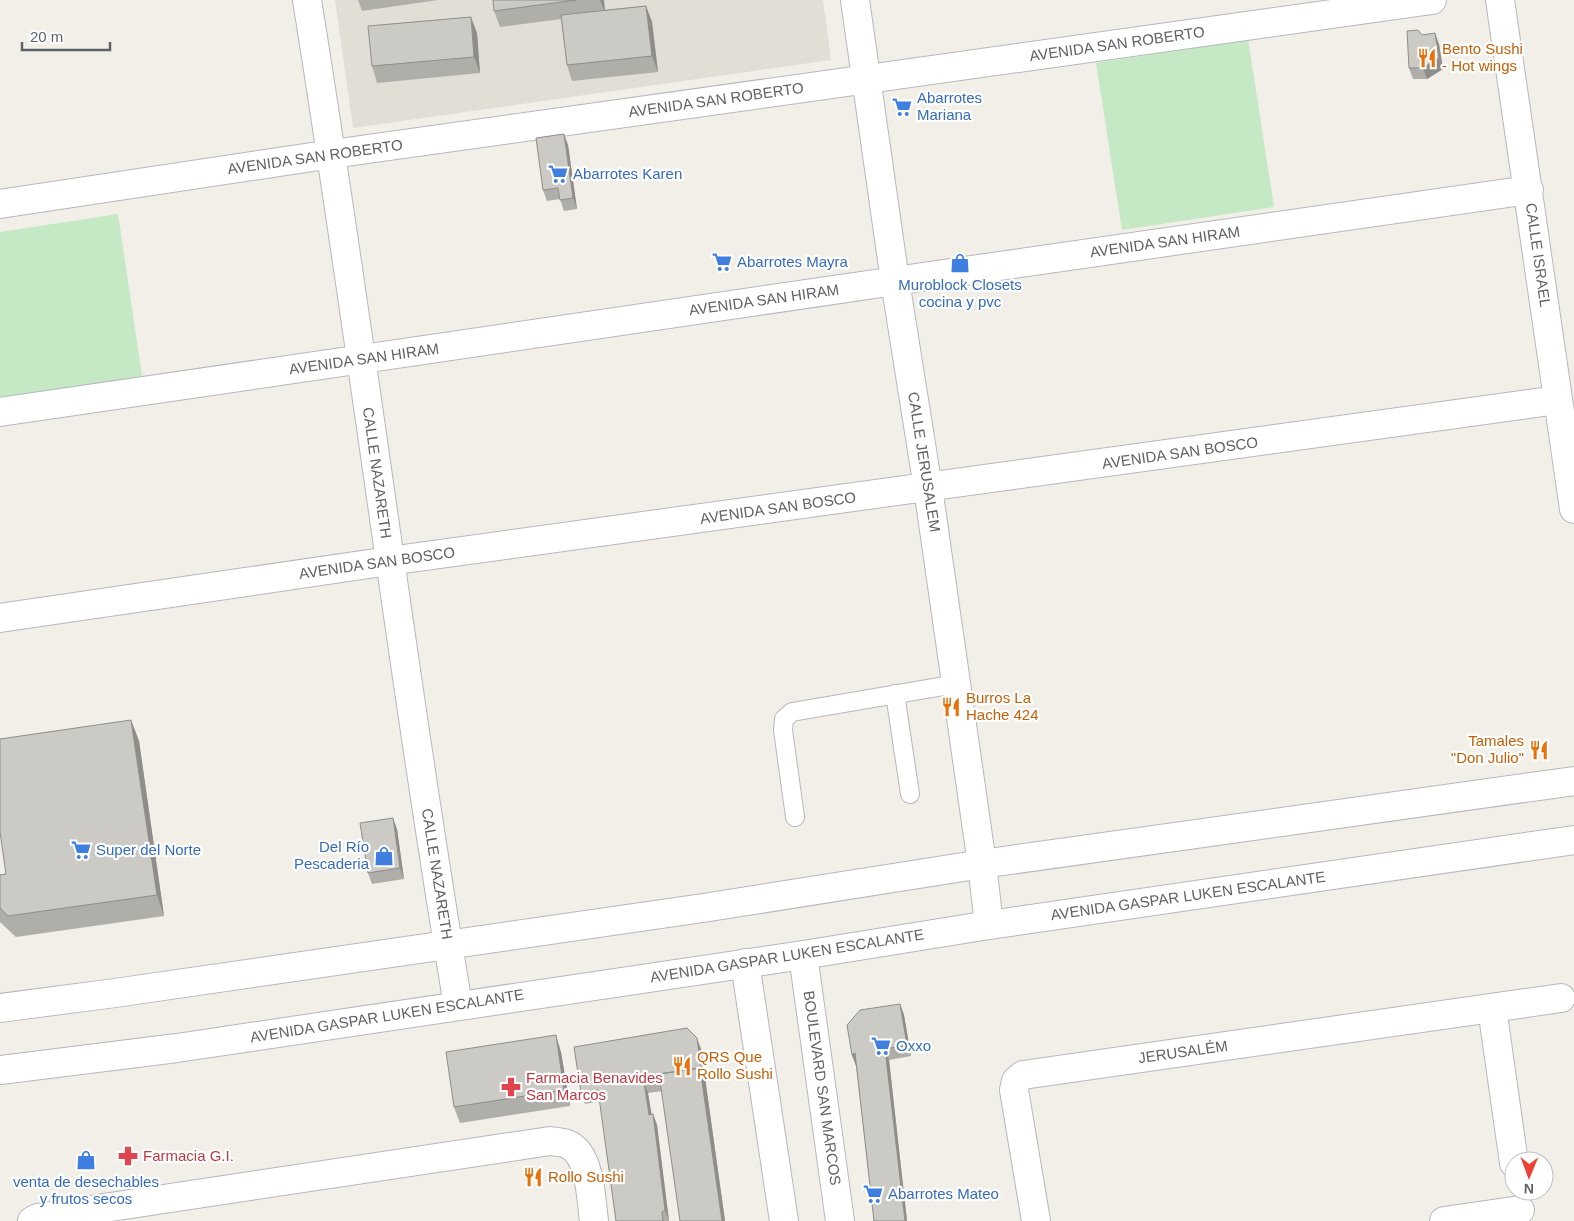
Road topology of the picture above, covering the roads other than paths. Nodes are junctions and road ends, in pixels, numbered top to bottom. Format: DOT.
graph roads {
  1 [pos="307,0"];
  2 [pos="855,0"];
  3 [pos="1432,0"];
  4 [pos="1500,0"];
  5 [pos="867,78"];
  6 [pos="332,154"];
  7 [pos="1529,190"];
  8 [pos="0,204"];
  9 [pos="895,280"];
  10 [pos="361,359"];
  11 [pos="1557,400"];
  12 [pos="0,412"];
  13 [pos="928,488"];
  14 [pos="1574,510"];
  15 [pos="389,561"];
  16 [pos="0,618"];
  17 [pos="956,684"];
  18 [pos="895,694"];
  19 [pos="1574,781"];
  20 [pos="910,794"];
  21 [pos="795,817"];
  22 [pos="1574,840"];
  23 [pos="982,864"];
  24 [pos="989,925"];
  25 [pos="448,945"];
  26 [pos="803,955"];
  27 [pos="745,963"];
  28 [pos="1560,998"];
  29 [pos="458,1005"];
  30 [pos="0,1008"];
  31 [pos="1492,1008"];
  32 [pos="0,1070"];
  33 [pos="1512,1151"];
  34 [pos="1520,1207"];
  35 [pos="32,1221"];
  36 [pos="594,1221"];
  37 [pos="784,1221"];
  38 [pos="840,1221"];
  39 [pos="1036,1221"];
  40 [pos="1444,1221"];
  1 -- 6 [label="street, CALLE NAZARETH"];
  2 -- 5 [label="street, CALLE JERUSALEM"];
  3 -- 5 [label="street, AVENIDA SAN ROBERTO"];
  4 -- 7 [label="street, CALLE ISRAEL"];
  5 -- 6 [label="street, AVENIDA SAN ROBERTO"];
  5 -- 9 [label="street, CALLE JERUSALEM"];
  6 -- 8 [label="street, AVENIDA SAN ROBERTO"];
  6 -- 10 [label="street, CALLE NAZARETH"];
  7 -- 9 [label="street, AVENIDA SAN HIRAM"];
  7 -- 11 [label="street, CALLE ISRAEL"];
  9 -- 10 [label="street, AVENIDA SAN HIRAM"];
  9 -- 13 [label="street, CALLE JERUSALEM"];
  10 -- 12 [label="street, AVENIDA SAN HIRAM"];
  10 -- 15 [label="street, CALLE NAZARETH"];
  11 -- 13 [label="street, AVENIDA SAN BOSCO"];
  11 -- 14 [label="street, CALLE ISRAEL"];
  13 -- 15 [label="street, AVENIDA SAN BOSCO"];
  13 -- 17 [label="street, CALLE JERUSALEM"];
  15 -- 16 [label="street, AVENIDA SAN BOSCO"];
  15 -- 25 [label="street, CALLE NAZARETH"];
  17 -- 18 [label="lane"];
  17 -- 23 [label="street, CALLE JERUSALEM"];
  18 -- 20 [label="lane"];
  18 -- 21 [label="lane"];
  19 -- 23 [label="street"];
  22 -- 24 [label="street, AVENIDA GASPAR LUKEN ESCALANTE"];
  23 -- 24 [label="street, CALLE JERUSALEM"];
  23 -- 25 [label="street"];
  24 -- 26 [label="street, AVENIDA GASPAR LUKEN ESCALANTE"];
  25 -- 29 [label="street, CALLE NAZARETH"];
  25 -- 30 [label="street"];
  26 -- 27 [label="street, AVENIDA GASPAR LUKEN ESCALANTE"];
  26 -- 38 [label="street, BOULEVARD SAN MARCOS"];
  27 -- 29 [label="street, AVENIDA GASPAR LUKEN ESCALANTE"];
  27 -- 37 [label="street"];
  28 -- 31 [label="street, JERUSALÉM"];
  29 -- 32 [label="street, AVENIDA GASPAR LUKEN ESCALANTE"];
  31 -- 33 [label="street"];
  31 -- 39 [label="street, JERUSALÉM"];
  34 -- 40 [label="street"];
  35 -- 36 [label="street"];
}
